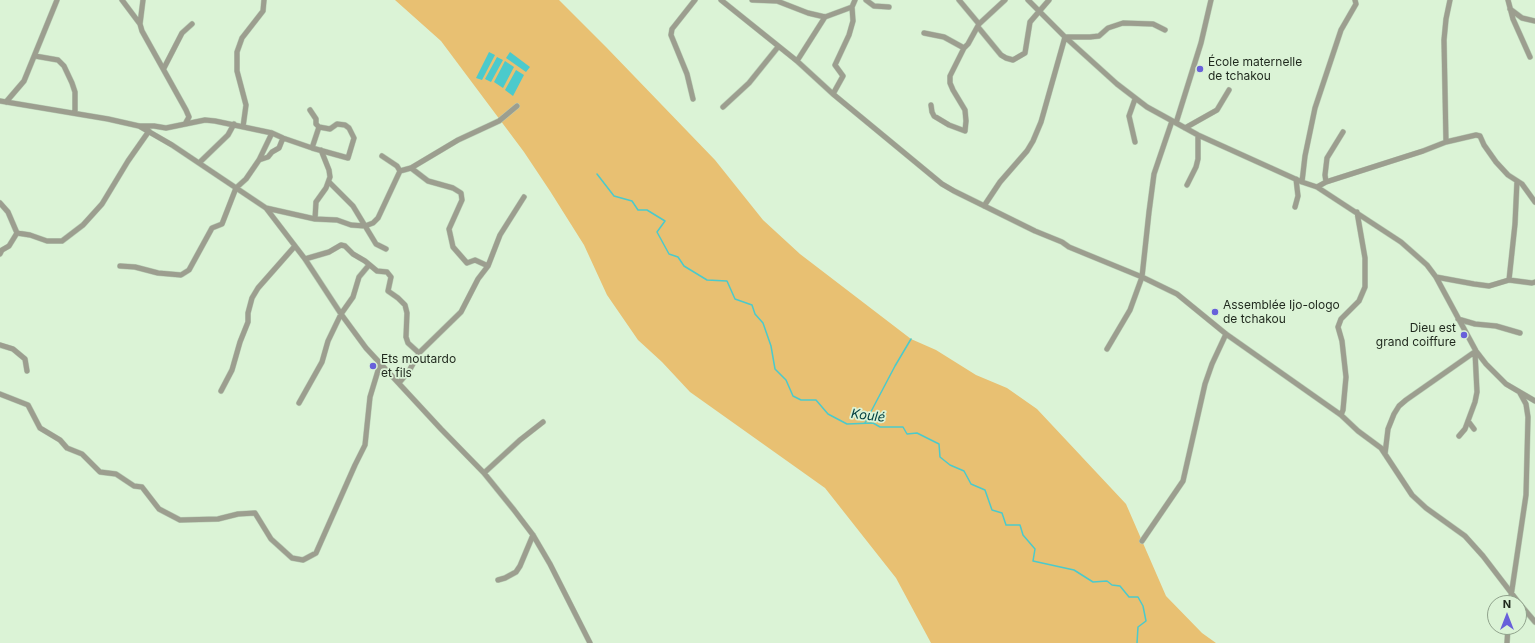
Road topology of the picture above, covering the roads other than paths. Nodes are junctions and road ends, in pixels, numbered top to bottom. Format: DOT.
graph roads {
  1 [pos="57,0"];
  2 [pos="122,0"];
  3 [pos="143,0"];
  4 [pos="264,0"];
  5 [pos="695,0"];
  6 [pos="729,0"];
  7 [pos="752,0"];
  8 [pos="855,0"];
  9 [pos="866,0"];
  10 [pos="959,0"];
  11 [pos="1005,0"];
  12 [pos="1028,0"];
  13 [pos="1049,0"];
  14 [pos="1210,0"];
  15 [pos="1355,0"];
  16 [pos="1450,0"];
  17 [pos="1508,0"];
  18 [pos="722,1"];
  19 [pos="852,7"];
  20 [pos="889,7"];
  21 [pos="1510,9"];
  22 [pos="1039,12"];
  23 [pos="825,17"];
  24 [pos="1535,21"];
  25 [pos="140,24"];
  26 [pos="192,24"];
  27 [pos="978,26"];
  28 [pos="1165,30"];
  29 [pos="924,33"];
  30 [pos="1065,37"];
  31 [pos="778,47"];
  32 [pos="964,48"];
  33 [pos="35,56"];
  34 [pos="1530,57"];
  35 [pos="797,61"];
  36 [pos="164,68"];
  37 [pos="1229,90"];
  38 [pos="833,94"];
  39 [pos="693,99"];
  40 [pos="1135,99"];
  41 [pos="0,101"];
  42 [pos="6,102"];
  43 [pos="931,105"];
  44 [pos="517,106"];
  45 [pos="723,107"];
  46 [pos="310,110"];
  47 [pos="75,113"];
  48 [pos="1174,122"];
  49 [pos="185,124"];
  50 [pos="234,124"];
  51 [pos="139,126"];
  52 [pos="243,127"];
  53 [pos="319,127"];
  54 [pos="1185,128"];
  55 [pos="148,132"];
  56 [pos="1343,132"];
  57 [pos="272,133"];
  58 [pos="1198,135"];
  59 [pos="283,138"];
  60 [pos="1135,142"];
  61 [pos="1446,142"];
  62 [pos="312,148"];
  63 [pos="322,150"];
  64 [pos="382,156"];
  65 [pos="259,160"];
  66 [pos="199,163"];
  67 [pos="411,168"];
  68 [pos="400,171"];
  69 [pos="1296,179"];
  70 [pos="1517,181"];
  71 [pos="329,182"];
  72 [pos="1302,182"];
  73 [pos="1326,182"];
  74 [pos="1187,185"];
  75 [pos="1317,187"];
  76 [pos="236,188"];
  77 [pos="524,198"];
  78 [pos="1535,202"];
  79 [pos="0,203"];
  80 [pos="984,206"];
  81 [pos="1294,207"];
  82 [pos="266,208"];
  83 [pos="1357,212"];
  84 [pos="315,219"];
  85 [pos="365,226"];
  86 [pos="17,233"];
  87 [pos="295,246"];
  88 [pos="386,249"];
  89 [pos="0,254"];
  90 [pos="305,259"];
  91 [pos="369,265"];
  92 [pos="120,266"];
  93 [pos="488,266"];
  94 [pos="1142,277"];
  95 [pos="1436,277"];
  96 [pos="1509,280"];
  97 [pos="1535,282"];
  98 [pos="341,314"];
  99 [pos="1458,319"];
  100 [pos="1520,333"];
  101 [pos="1226,334"];
  102 [pos="0,345"];
  103 [pos="1107,349"];
  104 [pos="1476,352"];
  105 [pos="419,353"];
  106 [pos="380,364"];
  107 [pos="27,371"];
  108 [pos="399,383"];
  109 [pos="221,391"];
  110 [pos="1520,392"];
  111 [pos="0,394"];
  112 [pos="1535,401"];
  113 [pos="299,403"];
  114 [pos="1341,415"];
  115 [pos="543,422"];
  116 [pos="1468,422"];
  117 [pos="1474,429"];
  118 [pos="1459,436"];
  119 [pos="1385,455"];
  120 [pos="484,473"];
  121 [pos="533,535"];
  122 [pos="1142,540"];
  123 [pos="498,580"];
  124 [pos="1511,591"];
  125 [pos="1511,595"];
  126 [pos="1514,595"];
  127 [pos="1527,612"];
  128 [pos="1535,622"];
  129 [pos="590,643"];
  1 -- 33 [label="street"];
  2 -- 25 [label="street"];
  3 -- 25 [label="street"];
  4 -- 52 [label="street"];
  5 -- 39 [label="street"];
  6 -- 18 [label="street"];
  7 -- 23 [label="street"];
  8 -- 19 [label="street"];
  9 -- 20 [label="street"];
  10 -- 27 [label="street"];
  11 -- 27 [label="street"];
  12 -- 22 [label="street"];
  13 -- 22 [label="street"];
  14 -- 48 [label="street"];
  15 -- 72 [label="street"];
  16 -- 61 [label="street"];
  17 -- 21 [label="street"];
  18 -- 31 [label="street"];
  19 -- 23 [label="street"];
  19 -- 38 [label="street"];
  21 -- 24 [label="street"];
  21 -- 34 [label="street"];
  22 -- 27 [label="street"];
  22 -- 30 [label="street"];
  23 -- 35 [label="street"];
  25 -- 36 [label="street"];
  26 -- 36 [label="street"];
  27 -- 32 [label="street"];
  28 -- 30 [label="street"];
  29 -- 32 [label="street"];
  30 -- 40 [label="street"];
  30 -- 80 [label="street"];
  31 -- 35 [label="street"];
  31 -- 45 [label="street"];
  32 -- 43 [label="street"];
  33 -- 42 [label="street"];
  33 -- 47 [label="street"];
  35 -- 38 [label="street"];
  36 -- 49 [label="street"];
  37 -- 54 [label="street"];
  38 -- 80 [label="street"];
  40 -- 48 [label="street"];
  40 -- 60 [label="street"];
  41 -- 42 [label="street"];
  42 -- 47 [label="street"];
  44 -- 67 [label="street"];
  46 -- 53 [label="street"];
  47 -- 51 [label="street"];
  48 -- 54 [label="street"];
  48 -- 94 [label="street"];
  49 -- 50 [label="street"];
  49 -- 51 [label="street"];
  50 -- 52 [label="street"];
  50 -- 66 [label="street"];
  51 -- 55 [label="street"];
  52 -- 57 [label="street"];
  53 -- 62 [label="street"];
  53 -- 63 [label="street"];
  54 -- 58 [label="street"];
  55 -- 66 [label="street"];
  55 -- 86 [label="street"];
  56 -- 73 [label="street"];
  57 -- 59 [label="street"];
  57 -- 65 [label="street"];
  58 -- 69 [label="street"];
  58 -- 74 [label="street"];
  59 -- 62 [label="street"];
  59 -- 65 [label="street"];
  61 -- 70 [label="street"];
  61 -- 73 [label="street"];
  62 -- 63 [label="street"];
  63 -- 71 [label="street"];
  64 -- 68 [label="street"];
  65 -- 76 [label="street"];
  66 -- 76 [label="street"];
  67 -- 68 [label="street"];
  67 -- 93 [label="street"];
  68 -- 85 [label="street"];
  69 -- 72 [label="street"];
  69 -- 81 [label="street"];
  70 -- 78 [label="street"];
  70 -- 96 [label="street"];
  71 -- 84 [label="street"];
  71 -- 85 [label="street"];
  72 -- 75 [label="street"];
  73 -- 75 [label="street"];
  75 -- 83 [label="street"];
  76 -- 82 [label="street"];
  76 -- 92 [label="street"];
  77 -- 93 [label="street"];
  79 -- 86 [label="street"];
  80 -- 94 [label="street"];
  82 -- 84 [label="street"];
  82 -- 87 [label="street"];
  83 -- 95 [label="street"];
  83 -- 114 [label="street"];
  84 -- 85 [label="street"];
  85 -- 88 [label="street"];
  86 -- 89 [label="street"];
  87 -- 90 [label="street"];
  87 -- 109 [label="street"];
  90 -- 91 [label="street"];
  90 -- 98 [label="street"];
  91 -- 98 [label="street"];
  91 -- 105 [label="street"];
  93 -- 105 [label="street"];
  94 -- 101 [label="street"];
  94 -- 103 [label="street"];
  95 -- 96 [label="street"];
  95 -- 99 [label="street"];
  96 -- 97 [label="street"];
  98 -- 106 [label="street"];
  98 -- 113 [label="street"];
  99 -- 100 [label="street"];
  99 -- 104 [label="street"];
  101 -- 114 [label="street"];
  101 -- 122 [label="street"];
  102 -- 107 [label="street"];
  104 -- 110 [label="street"];
  104 -- 116 [label="street"];
  104 -- 119 [label="street"];
  105 -- 108 [label="street"];
  106 -- 108 [label="street"];
  106 -- 111 [label="street"];
  108 -- 120 [label="street"];
  110 -- 112 [label="street"];
  110 -- 124 [label="street"];
  114 -- 119 [label="street"];
  115 -- 120 [label="street"];
  116 -- 117 [label="street"];
  116 -- 118 [label="street"];
  119 -- 124 [label="street"];
  120 -- 121 [label="street"];
  121 -- 123 [label="street"];
  121 -- 129 [label="street"];
  124 -- 125 [label="street"];
  124 -- 126 [label="street"];
  127 -- 128 [label="street"];
}
